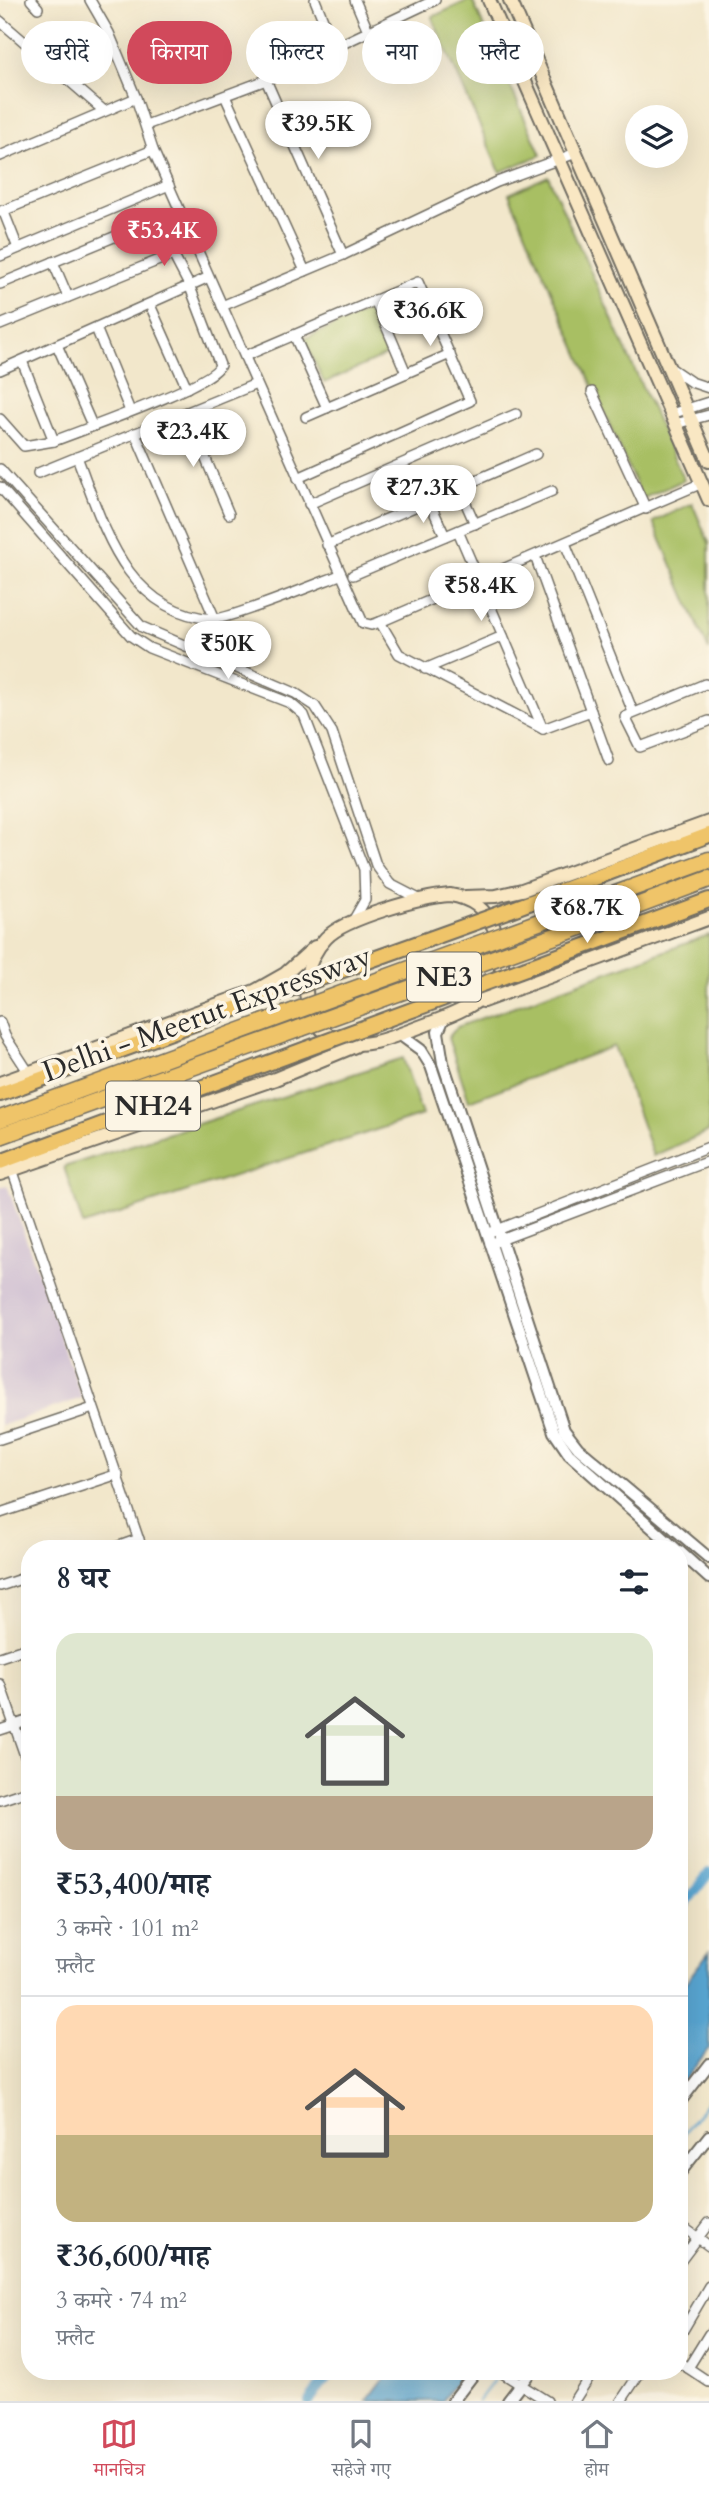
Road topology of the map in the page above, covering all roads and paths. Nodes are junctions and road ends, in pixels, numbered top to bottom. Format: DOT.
graph roads {
  1 [pos="31,0"];
  2 [pos="90,0"];
  3 [pos="315,0"];
  4 [pos="355,0"];
  5 [pos="435,0"];
  6 [pos="489,0"];
  7 [pos="510,0"];
  8 [pos="421,3"];
  9 [pos="38,8"];
  10 [pos="324,21"];
  11 [pos="364,21"];
  12 [pos="390,21"];
  13 [pos="0,22"];
  14 [pos="256,84"];
  15 [pos="269,84"];
  16 [pos="225,96"];
  17 [pos="136,98"];
  18 [pos="103,110"];
  19 [pos="146,125"];
  20 [pos="153,149"];
  21 [pos="576,153"];
  22 [pos="0,156"];
  23 [pos="557,157"];
  24 [pos="169,185"];
  25 [pos="1,211"];
  26 [pos="18,248"];
  27 [pos="174,254"];
  28 [pos="343,255"];
  29 [pos="0,256"];
  30 [pos="53,262"];
  31 [pos="305,271"];
  32 [pos="209,277"];
  33 [pos="0,284"];
  34 [pos="190,287"];
  35 [pos="68,297"];
  36 [pos="374,300"];
  37 [pos="150,305"];
  38 [pos="222,306"];
  39 [pos="0,325"];
  40 [pos="96,328"];
  41 [pos="294,335"];
  42 [pos="57,345"];
  43 [pos="450,354"];
  44 [pos="245,356"];
  45 [pos="22,360"];
  46 [pos="668,366"];
  47 [pos="0,370"];
  48 [pos="406,373"];
  49 [pos="256,384"];
  50 [pos="187,388"];
  51 [pos="709,388"];
  52 [pos="592,393"];
  53 [pos="709,402"];
  54 [pos="327,408"];
  55 [pos="130,411"];
  56 [pos="186,412"];
  57 [pos="516,414"];
  58 [pos="689,415"];
  59 [pos="709,415"];
  60 [pos="306,416"];
  61 [pos="0,419"];
  62 [pos="673,419"];
  63 [pos="92,425"];
  64 [pos="135,433"];
  65 [pos="54,441"];
  66 [pos="536,454"];
  67 [pos="77,457"];
  68 [pos="709,461"];
  69 [pos="0,469"];
  70 [pos="38,473"];
  71 [pos="298,478"];
  72 [pos="702,483"];
  73 [pos="0,487"];
  74 [pos="459,488"];
  75 [pos="552,491"];
  76 [pos="709,500"];
  77 [pos="429,501"];
  78 [pos="309,504"];
  79 [pos="646,509"];
  80 [pos="229,514"];
  81 [pos="475,524"];
  82 [pos="458,531"];
  83 [pos="445,536"];
  84 [pos="565,543"];
  85 [pos="327,545"];
  86 [pos="535,556"];
  87 [pos="340,575"];
  88 [pos="353,575"];
  89 [pos="479,579"];
  90 [pos="215,619"];
  91 [pos="380,622"];
  92 [pos="503,636"];
  93 [pos="425,669"];
  94 [pos="708,684"];
  95 [pos="591,711"];
  96 [pos="633,712"];
  97 [pos="709,721"];
  98 [pos="543,729"];
  99 [pos="332,732"];
  100 [pos="317,743"];
  101 [pos="609,761"];
  102 [pos="709,822"];
  103 [pos="709,835"];
  104 [pos="709,860"];
  105 [pos="709,879"];
  106 [pos="465,897"];
  107 [pos="419,899"];
  108 [pos="709,900"];
  109 [pos="709,918"];
  110 [pos="350,925"];
  111 [pos="327,937"];
  112 [pos="477,1003"];
  113 [pos="444,1018"];
  114 [pos="0,1023"];
  115 [pos="399,1034"];
  116 [pos="355,1046"];
  117 [pos="29,1073"];
  118 [pos="0,1083"];
  119 [pos="0,1094"];
  120 [pos="84,1097"];
  121 [pos="0,1119"];
  122 [pos="0,1136"];
  123 [pos="709,1147"];
  124 [pos="709,1161"];
  125 [pos="4,1168"];
  126 [pos="494,1237"];
  127 [pos="93,1408"];
  128 [pos="0,1440"];
  129 [pos="118,1474"];
  130 [pos="0,1513"];
  131 [pos="139,1540"];
  132 [pos="667,1540"];
  133 [pos="688,1540"];
  134 [pos="688,1540"];
  135 [pos="709,1558"];
  136 [pos="688,1559"];
  137 [pos="709,1577"];
  138 [pos="21,1579"];
  139 [pos="0,1586"];
  140 [pos="21,1650"];
  141 [pos="0,1657"];
  142 [pos="0,1684"];
  143 [pos="21,1723"];
  144 [pos="14,1726"];
  145 [pos="0,1730"];
  146 [pos="21,1745"];
  147 [pos="21,1793"];
  148 [pos="0,1800"];
  149 [pos="709,2064"];
  150 [pos="688,2091"];
  151 [pos="709,2136"];
  152 [pos="688,2163"];
  153 [pos="709,2223"];
  154 [pos="688,2231"];
  155 [pos="698,2238"];
  156 [pos="709,2246"];
  157 [pos="688,2251"];
  158 [pos="709,2286"];
  159 [pos="688,2322"];
  160 [pos="709,2334"];
  161 [pos="688,2368"];
  162 [pos="469,2380"];
  163 [pos="514,2380"];
  164 [pos="520,2380"];
  165 [pos="587,2380"];
  166 [pos="634,2380"];
  167 [pos="517,2382"];
  168 [pos="709,2382"];
  169 [pos="453,2401"];
  170 [pos="508,2401"];
  171 [pos="547,2401"];
  172 [pos="574,2401"];
  173 [pos="621,2401"];
  1 -- 9 [label="street"];
  2 -- 17 [label="street"];
  3 -- 10 [label="street"];
  4 -- 11 [label="street"];
  5 -- 8 [label="street"];
  6 -- 23 [label="main road"];
  7 -- 21 [label="main road"];
  8 -- 12 [label="street"];
  13 -- 18 [label="street"];
  14 -- 16 [label="street"];
  15 -- 28 [label="street"];
  16 -- 19 [label="street"];
  16 -- 31 [label="street"];
  17 -- 18 [label="street"];
  17 -- 19 [label="street"];
  18 -- 22 [label="street"];
  19 -- 20 [label="street"];
  20 -- 24 [label="street"];
  20 -- 25 [label="street"];
  21 -- 23 [label="street"];
  21 -- 46 [label="main road"];
  23 -- 28 [label="street"];
  23 -- 62 [label="main road"];
  24 -- 26 [label="street"];
  24 -- 32 [label="street"];
  25 -- 26 [label="street"];
  26 -- 29 [label="street"];
  27 -- 30 [label="street"];
  27 -- 34 [label="street"];
  27 -- 35 [label="street"];
  28 -- 31 [label="street"];
  30 -- 33 [label="street"];
  30 -- 35 [label="street"];
  31 -- 38 [label="street"];
  32 -- 34 [label="street"];
  32 -- 38 [label="street"];
  34 -- 37 [label="street"];
  34 -- 50 [label="street"];
  35 -- 39 [label="street"];
  36 -- 41 [label="street"];
  36 -- 43 [label="street"];
  36 -- 48 [label="street"];
  37 -- 40 [label="street"];
  37 -- 50 [label="street"];
  38 -- 44 [label="street"];
  40 -- 42 [label="street"];
  40 -- 55 [label="street"];
  41 -- 44 [label="street"];
  41 -- 54 [label="street"];
  42 -- 45 [label="street"];
  42 -- 63 [label="street"];
  43 -- 48 [label="street"];
  43 -- 71 [label="street"];
  44 -- 49 [label="street"];
  45 -- 47 [label="street"];
  45 -- 65 [label="street"];
  46 -- 51 [label="street"];
  46 -- 58 [label="main road"];
  48 -- 54 [label="street"];
  49 -- 56 [label="street"];
  49 -- 71 [label="street"];
  50 -- 55 [label="street"];
  52 -- 79 [label="street"];
  53 -- 58 [label="street"];
  54 -- 60 [label="street"];
  55 -- 63 [label="street"];
  56 -- 64 [label="street"];
  56 -- 80 [label="street"];
  57 -- 78 [label="street"];
  58 -- 59 [label="street"];
  58 -- 62 [label="street"];
  58 -- 68 [label="main road"];
  61 -- 65 [label="street"];
  62 -- 72 [label="main road"];
  63 -- 65 [label="street"];
  64 -- 67 [label="street"];
  64 -- 90 [label="street"];
  66 -- 74 [label="street"];
  67 -- 70 [label="street"];
  67 -- 90 [label="street"];
  69 -- 99 [label="street"];
  71 -- 78 [label="street"];
  72 -- 76 [label="main road"];
  72 -- 79 [label="street"];
  73 -- 100 [label="street"];
  74 -- 77 [label="street"];
  74 -- 81 [label="street"];
  75 -- 81 [label="street"];
  77 -- 83 [label="street"];
  77 -- 85 [label="street"];
  78 -- 85 [label="street"];
  79 -- 84 [label="street"];
  81 -- 82 [label="street"];
  82 -- 83 [label="street"];
  82 -- 89 [label="street"];
  83 -- 88 [label="street"];
  84 -- 86 [label="street"];
  84 -- 96 [label="street"];
  85 -- 87 [label="street"];
  86 -- 89 [label="street"];
  86 -- 95 [label="street"];
  87 -- 90 [label="street"];
  87 -- 91 [label="street"];
  89 -- 91 [label="street"];
  89 -- 92 [label="street"];
  91 -- 93 [label="street"];
  92 -- 93 [label="street"];
  92 -- 98 [label="street"];
  93 -- 98 [label="street"];
  94 -- 96 [label="street"];
  95 -- 98 [label="street"];
  95 -- 101 [label="street"];
  96 -- 97 [label="street"];
  99 -- 100 [label="street"];
  99 -- 107 [label="street"];
  100 -- 110 [label="street"];
  102 -- 106 [label="main road"];
  103 -- 119 [label="highway, bridge"];
  104 -- 120 [label="highway, Delhi - Meerut Expressway / NE3, bridge"];
  105 -- 120 [label="highway, Delhi - Meerut Expressway / NE3, bridge"];
  106 -- 107 [label="main road"];
  106 -- 112 [label="main road"];
  107 -- 110 [label="main road"];
  108 -- 125 [label="highway, NH24, bridge"];
  109 -- 112 [label="main road"];
  110 -- 111 [label="main road"];
  111 -- 116 [label="main road"];
  111 -- 117 [label="main road"];
  112 -- 113 [label="main road"];
  113 -- 115 [label="main road"];
  113 -- 126 [label="street"];
  114 -- 117 [label="street"];
  115 -- 116 [label="main road"];
  115 -- 126 [label="street"];
  116 -- 125 [label="main road"];
  117 -- 118 [label="main road"];
  120 -- 121 [label="highway, Delhi - Meerut Expressway / NE3"];
  120 -- 122 [label="highway, Delhi - Meerut Expressway / NE3"];
  123 -- 126 [label="street"];
  124 -- 126 [label="street"];
  125 -- 127 [label="street"];
  126 -- 132 [label="street"];
  126 -- 133 [label="street"];
  127 -- 128 [label="street"];
  127 -- 129 [label="street"];
  129 -- 130 [label="street"];
  129 -- 131 [label="street"];
  134 -- 135 [label="street"];
  136 -- 137 [label="street"];
  138 -- 139 [label="street"];
  140 -- 141 [label="street"];
  142 -- 144 [label="street"];
  143 -- 144 [label="street"];
  144 -- 145 [label="street"];
  144 -- 146 [label="street"];
  147 -- 148 [label="street"];
  149 -- 150 [label="street"];
  151 -- 152 [label="street"];
  153 -- 155 [label="street"];
  154 -- 155 [label="street"];
  155 -- 156 [label="street"];
  155 -- 157 [label="street"];
  158 -- 159 [label="street"];
  160 -- 161 [label="street"];
  161 -- 168 [label="street"];
  162 -- 169 [label="street"];
  163 -- 167 [label="street"];
  164 -- 167 [label="street"];
  165 -- 172 [label="street"];
  166 -- 173 [label="street"];
  167 -- 170 [label="street"];
  167 -- 171 [label="street"];
}
